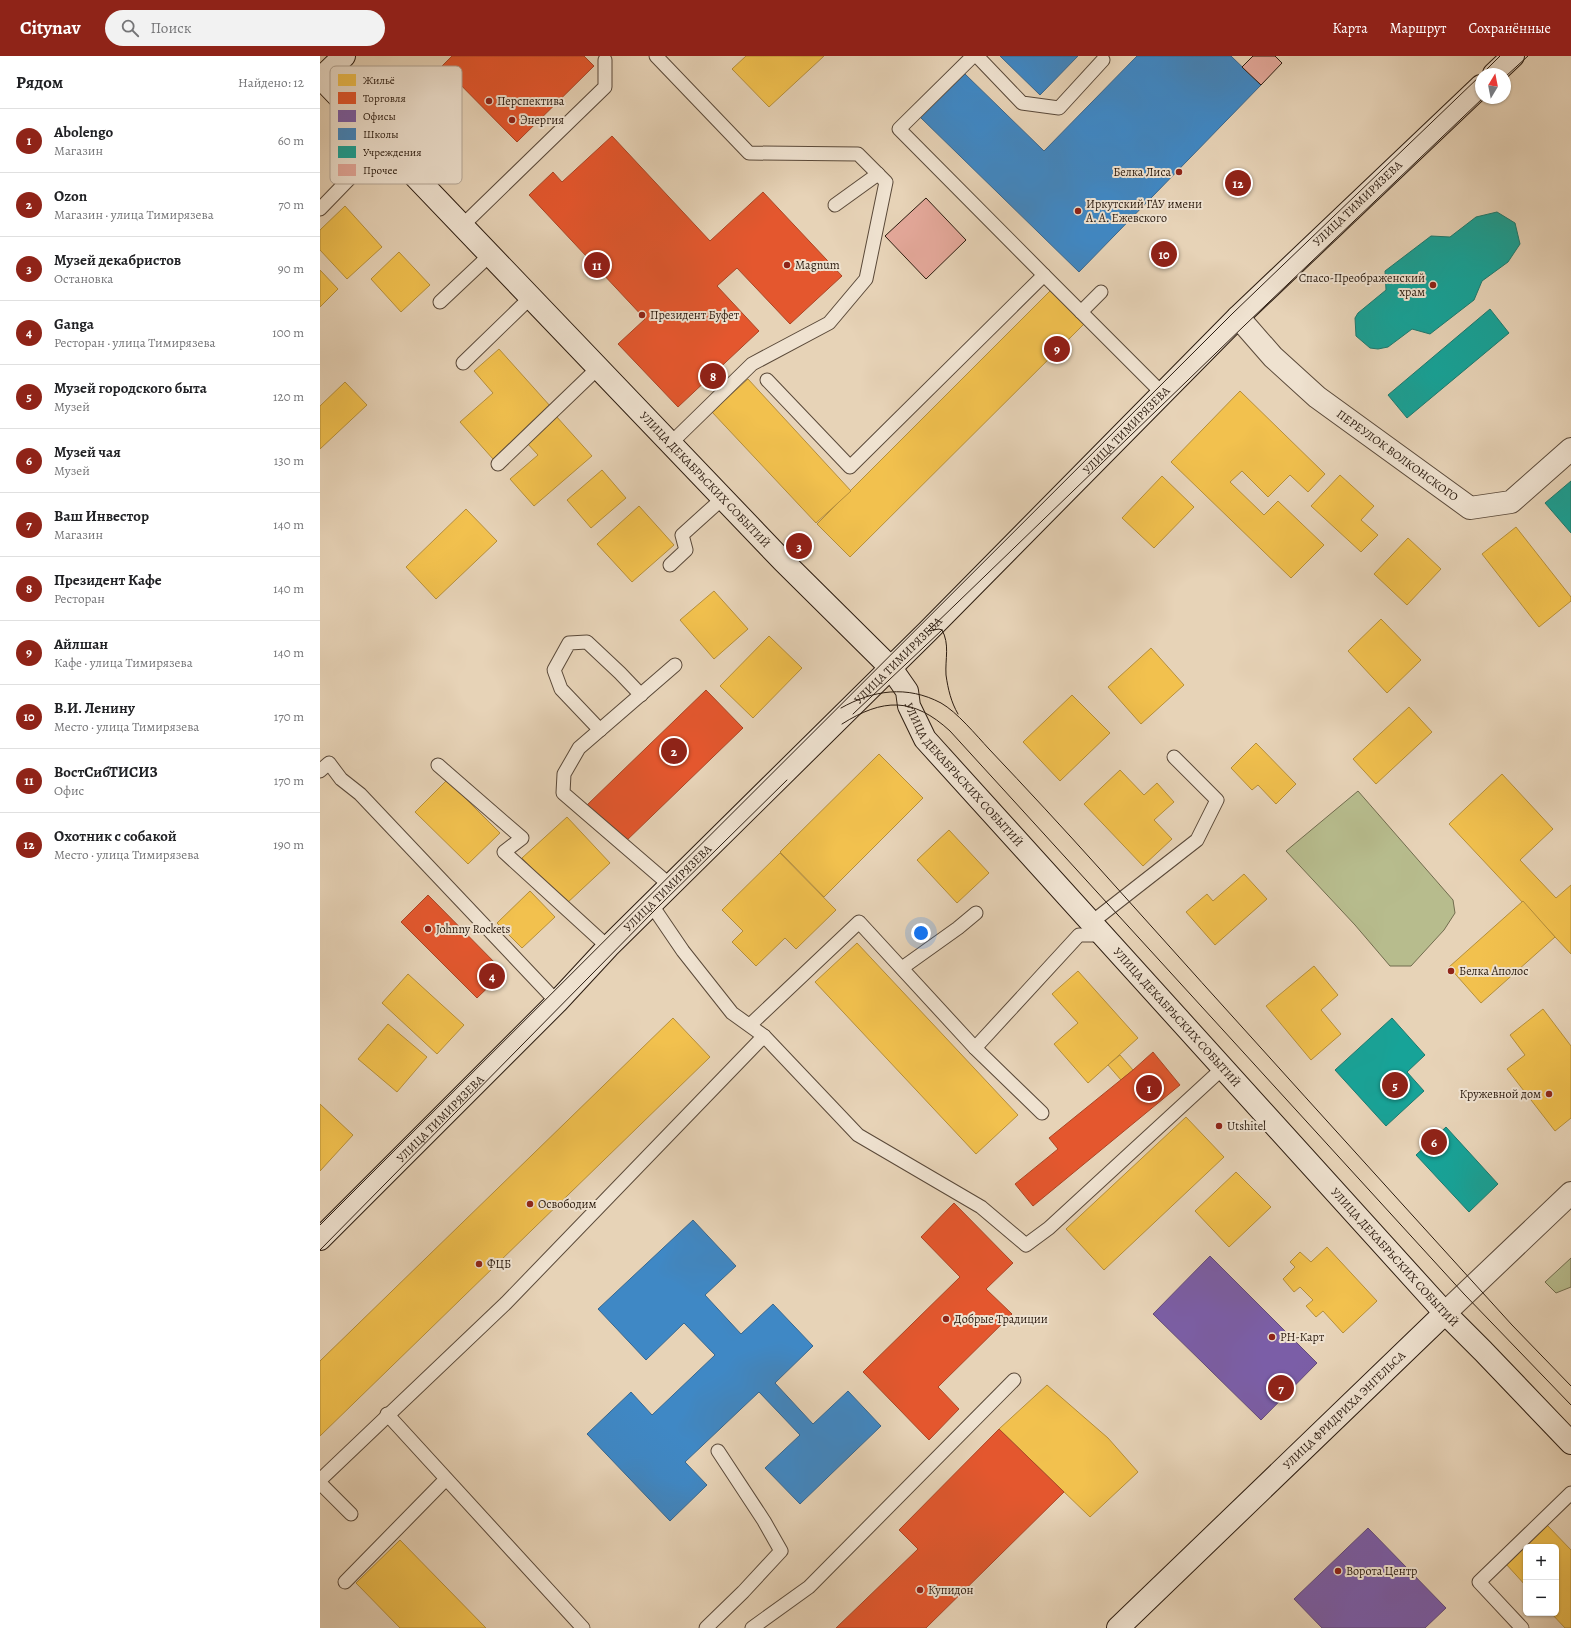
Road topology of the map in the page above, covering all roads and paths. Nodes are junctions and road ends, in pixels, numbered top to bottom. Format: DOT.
graph roads {
  1 [pos="344,56"];
  2 [pos="656,56"];
  3 [pos="973,56"];
  4 [pos="977,56"];
  5 [pos="1513,56"];
  6 [pos="605,60"];
  7 [pos="1103,60"];
  8 [pos="333,66"];
  9 [pos="1500,68"];
  10 [pos="330,69"];
  11 [pos="320,78"];
  12 [pos="330,88"];
  13 [pos="1475,92"];
  14 [pos="878,174"];
  15 [pos="345,184"];
  16 [pos="424,184"];
  17 [pos="835,205"];
  18 [pos="320,209"];
  19 [pos="464,225"];
  20 [pos="491,254"];
  21 [pos="1044,275"];
  22 [pos="1101,292"];
  23 [pos="532,297"];
  24 [pos="440,302"];
  25 [pos="1081,312"];
  26 [pos="1238,317"];
  27 [pos="463,363"];
  28 [pos="598,368"];
  29 [pos="767,380"];
  30 [pos="1162,394"];
  31 [pos="670,444"];
  32 [pos="1571,449"];
  33 [pos="498,464"];
  34 [pos="722,498"];
  35 [pos="670,565"];
  36 [pos="675,666"];
  37 [pos="891,668"];
  38 [pos="641,695"];
  39 [pos="600,730"];
  40 [pos="1174,757"];
  41 [pos="438,765"];
  42 [pos="320,771"];
  43 [pos="671,886"];
  44 [pos="651,904"];
  45 [pos="976,913"];
  46 [pos="1098,929"];
  47 [pos="608,947"];
  48 [pos="902,968"];
  49 [pos="557,1002"];
  50 [pos="750,1025"];
  51 [pos="764,1036"];
  52 [pos="976,1048"];
  53 [pos="1223,1068"];
  54 [pos="1042,1113"];
  55 [pos="1571,1192"];
  56 [pos="320,1239"];
  57 [pos="1445,1313"];
  58 [pos="1014,1380"];
  59 [pos="387,1414"];
  60 [pos="1571,1443"];
  61 [pos="718,1451"];
  62 [pos="446,1479"];
  63 [pos="320,1480"];
  64 [pos="320,1483"];
  65 [pos="1571,1492"];
  66 [pos="351,1514"];
  67 [pos="345,1582"];
  68 [pos="583,1628"];
  69 [pos="706,1628"];
  70 [pos="752,1628"];
  71 [pos="1118,1628"];
  72 [pos="1522,1628"];
  1 -- 8 [label="street"];
  2 -- 14 [label="lane"];
  3 -- 21 [label="lane"];
  4 -- 7 [label="lane"];
  5 -- 9 [label="street"];
  6 -- 19 [label="lane"];
  10 -- 11 [label="street"];
  11 -- 12 [label="street, УЛИЦА ДЕКАБРЬСКИХ СОБЫТИЙ"];
  13 -- 26 [label="street, УЛИЦА ТИМИРЯЗЕВА"];
  14 -- 17 [label="lane"];
  14 -- 31 [label="lane"];
  15 -- 18 [label="lane"];
  16 -- 19 [label="street, УЛИЦА ДЕКАБРЬСКИХ СОБЫТИЙ"];
  19 -- 20 [label="street, УЛИЦА ДЕКАБРЬСКИХ СОБЫТИЙ"];
  20 -- 23 [label="street, УЛИЦА ДЕКАБРЬСКИХ СОБЫТИЙ"];
  20 -- 24 [label="lane"];
  21 -- 25 [label="lane"];
  21 -- 29 [label="lane"];
  22 -- 25 [label="lane"];
  23 -- 27 [label="lane"];
  23 -- 28 [label="street, УЛИЦА ДЕКАБРЬСКИХ СОБЫТИЙ"];
  25 -- 30 [label="lane"];
  26 -- 30 [label="street, УЛИЦА ТИМИРЯЗЕВА"];
  26 -- 32 [label="street, ПЕРЕУЛОК ВОЛКОНСКОГО"];
  28 -- 31 [label="street, УЛИЦА ДЕКАБРЬСКИХ СОБЫТИЙ"];
  28 -- 33 [label="lane"];
  30 -- 37 [label="street, УЛИЦА ТИМИРЯЗЕВА"];
  31 -- 34 [label="street, УЛИЦА ДЕКАБРЬСКИХ СОБЫТИЙ"];
  34 -- 35 [label="lane"];
  34 -- 37 [label="street, УЛИЦА ДЕКАБРЬСКИХ СОБЫТИЙ"];
  36 -- 38 [label="lane"];
  37 -- 43 [label="street, УЛИЦА ТИМИРЯЗЕВА"];
  37 -- 46 [label="street, УЛИЦА ДЕКАБРЬСКИХ СОБЫТИЙ"];
  38 -- 39 [label="lane"];
  38 -- 39 [label="lane"];
  39 -- 43 [label="lane"];
  40 -- 46 [label="lane"];
  41 -- 47 [label="lane"];
  42 -- 49 [label="lane"];
  43 -- 44 [label="street, УЛИЦА ТИМИРЯЗЕВА"];
  44 -- 47 [label="street, УЛИЦА ТИМИРЯЗЕВА"];
  44 -- 50 [label="lane"];
  45 -- 48 [label="lane"];
  46 -- 52 [label="lane"];
  46 -- 53 [label="street, УЛИЦА ДЕКАБРЬСКИХ СОБЫТИЙ"];
  47 -- 49 [label="street, УЛИЦА ТИМИРЯЗЕВА"];
  48 -- 50 [label="lane"];
  48 -- 52 [label="lane"];
  49 -- 56 [label="street, УЛИЦА ТИМИРЯЗЕВА"];
  50 -- 51 [label="lane"];
  51 -- 53 [label="lane"];
  51 -- 59 [label="lane"];
  52 -- 54 [label="lane"];
  53 -- 57 [label="street, УЛИЦА ДЕКАБРЬСКИХ СОБЫТИЙ"];
  55 -- 57 [label="street, УЛИЦА ФРИДРИХА ЭНГЕЛЬСА"];
  57 -- 60 [label="street, УЛИЦА ДЕКАБРЬСКИХ СОБЫТИЙ"];
  57 -- 71 [label="street, УЛИЦА ФРИДРИХА ЭНГЕЛЬСА"];
  58 -- 70 [label="lane"];
  59 -- 62 [label="lane"];
  59 -- 63 [label="lane"];
  61 -- 69 [label="lane"];
  62 -- 67 [label="lane"];
  62 -- 68 [label="lane"];
  64 -- 66 [label="lane"];
  65 -- 72 [label="lane"];
}
